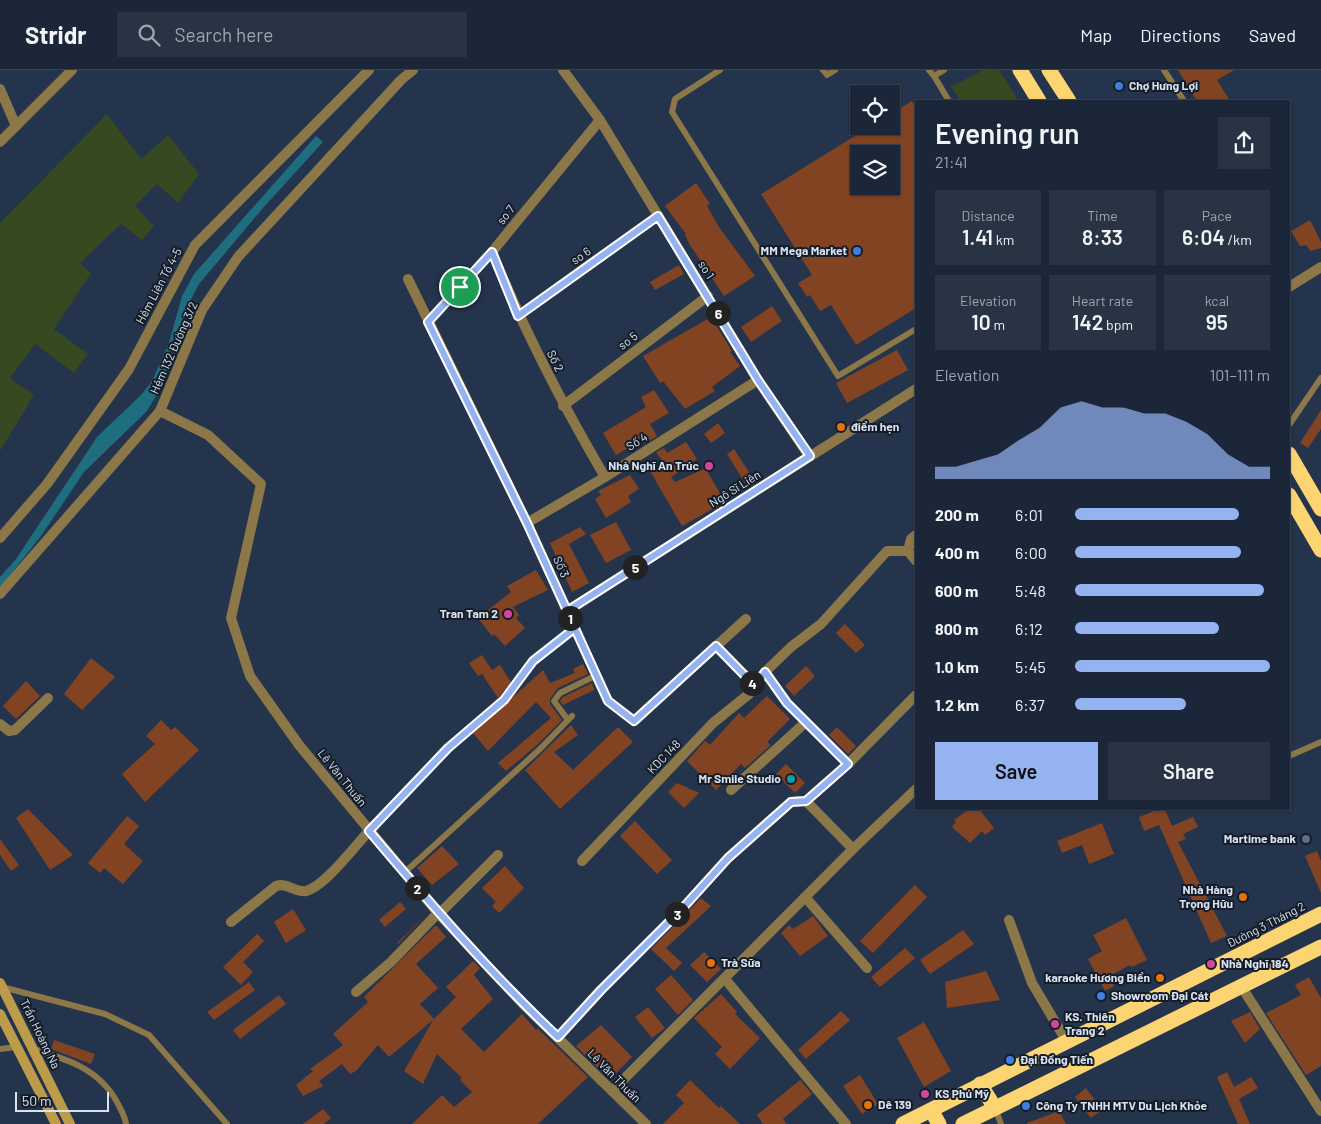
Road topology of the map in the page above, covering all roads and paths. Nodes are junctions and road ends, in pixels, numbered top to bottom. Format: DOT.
graph roads {
  1 [pos="72,70"];
  2 [pos="369,70"];
  3 [pos="413,70"];
  4 [pos="562,70"];
  5 [pos="720,70"];
  6 [pos="824,70"];
  7 [pos="835,70"];
  8 [pos="929,70"];
  9 [pos="944,70"];
  10 [pos="1020,70"];
  11 [pos="1049,70"];
  12 [pos="1164,70"];
  13 [pos="934,76"];
  14 [pos="0,89"];
  15 [pos="948,100"];
  16 [pos="1039,100"];
  17 [pos="1068,100"];
  18 [pos="1183,100"];
  19 [pos="600,120"];
  20 [pos="16,126"];
  21 [pos="0,142"];
  22 [pos="658,216"];
  23 [pos="492,252"];
  24 [pos="1321,267"];
  25 [pos="408,279"];
  26 [pos="1290,286"];
  27 [pos="708,296"];
  28 [pos="518,316"];
  29 [pos="428,322"];
  30 [pos="915,330"];
  31 [pos="1321,378"];
  32 [pos="758,380"];
  33 [pos="915,390"];
  34 [pos="563,406"];
  35 [pos="160,411"];
  36 [pos="1290,424"];
  37 [pos="810,456"];
  38 [pos="1290,456"];
  39 [pos="605,477"];
  40 [pos="1292,501"];
  41 [pos="1317,502"];
  42 [pos="527,523"];
  43 [pos="915,536"];
  44 [pos="0,538"];
  45 [pos="1320,549"];
  46 [pos="908,551"];
  47 [pos="915,560"];
  48 [pos="0,594"];
  49 [pos="567,611"];
  50 [pos="746,619"];
  51 [pos="575,628"];
  52 [pos="716,646"];
  53 [pos="765,672"];
  54 [pos="597,675"];
  55 [pos="755,686"];
  56 [pos="915,696"];
  57 [pos="48,698"];
  58 [pos="806,722"];
  59 [pos="0,724"];
  60 [pos="1321,742"];
  61 [pos="1290,756"];
  62 [pos="848,764"];
  63 [pos="732,790"];
  64 [pos="915,790"];
  65 [pos="806,801"];
  66 [pos="369,831"];
  67 [pos="853,849"];
  68 [pos="498,855"];
  69 [pos="582,861"];
  70 [pos="404,873"];
  71 [pos="805,897"];
  72 [pos="438,913"];
  73 [pos="1321,914"];
  74 [pos="1009,920"];
  75 [pos="231,922"];
  76 [pos="1321,947"];
  77 [pos="868,968"];
  78 [pos="724,979"];
  79 [pos="1,985"];
  80 [pos="1241,986"];
  81 [pos="356,992"];
  82 [pos="0,1014"];
  83 [pos="558,1037"];
  84 [pos="1067,1042"];
  85 [pos="17,1047"];
  86 [pos="0,1049"];
  87 [pos="33,1049"];
  88 [pos="980,1084"];
  89 [pos="612,1091"];
  90 [pos="995,1108"];
  91 [pos="931,1110"];
  92 [pos="1321,1111"];
  93 [pos="56,1124"];
  94 [pos="70,1124"];
  95 [pos="126,1124"];
  96 [pos="227,1124"];
  97 [pos="646,1124"];
  98 [pos="846,1124"];
  99 [pos="903,1124"];
  100 [pos="939,1124"];
  101 [pos="963,1124"];
  102 [pos="1001,1124"];
  1 -- 20 [label="street"];
  2 -- 44 [label="street, Hẻm Liên Tổ 4-5"];
  3 -- 35 [label="street, Hẻm 132 Đường 3/2"];
  4 -- 19 [label="street, so 1"];
  5 -- 30 [label="lane"];
  6 -- 7 [label="lane"];
  8 -- 13 [label="lane"];
  9 -- 13 [label="lane"];
  10 -- 16 [label="highway"];
  11 -- 17 [label="highway"];
  12 -- 18 [label="lane"];
  13 -- 15 [label="lane"];
  14 -- 20 [label="street"];
  19 -- 22 [label="street, so 1"];
  19 -- 23 [label="street, so 7"];
  20 -- 21 [label="street"];
  22 -- 27 [label="street, so 1"];
  22 -- 28 [label="street, so 6"];
  23 -- 28 [label="street, Số 2"];
  23 -- 29 [label="street, so 7"];
  24 -- 26 [label="street"];
  25 -- 29 [label="street, Số 3"];
  27 -- 32 [label="street, so 1"];
  27 -- 34 [label="street, so 5"];
  28 -- 34 [label="street, Số 2"];
  29 -- 42 [label="street, Số 3"];
  31 -- 36 [label="lane"];
  32 -- 37 [label="street, so 1"];
  32 -- 39 [label="street, Số 4"];
  33 -- 37 [label="street, Ngô Sĩ Liên"];
  34 -- 39 [label="street, Số 2"];
  35 -- 48 [label="street, Hẻm 132 Đường 3/2"];
  35 -- 66 [label="street, Lê Văn Thuấn"];
  37 -- 49 [label="street, Ngô Sĩ Liên"];
  38 -- 41 [label="highway"];
  39 -- 42 [label="street, Số 4"];
  40 -- 45 [label="highway"];
  42 -- 49 [label="street, Số 3"];
  43 -- 46 [label="street"];
  46 -- 47 [label="street"];
  46 -- 53 [label="street, KDC 148"];
  49 -- 51 [label="street, Số 3"];
  50 -- 52 [label="street, Số 3"];
  51 -- 54 [label="street, Số 3"];
  51 -- 66 [label="lane"];
  52 -- 54 [label="street, Số 3"];
  52 -- 55 [label="street"];
  53 -- 55 [label="street, KDC 148"];
  53 -- 58 [label="street"];
  54 -- 70 [label="lane"];
  55 -- 69 [label="street, KDC 148"];
  56 -- 62 [label="street"];
  57 -- 59 [label="street"];
  58 -- 62 [label="street"];
  58 -- 63 [label="street"];
  60 -- 61 [label="lane"];
  62 -- 65 [label="street"];
  64 -- 67 [label="street"];
  65 -- 67 [label="street"];
  65 -- 83 [label="street"];
  66 -- 70 [label="street, Lê Văn Thuấn"];
  66 -- 75 [label="street"];
  67 -- 71 [label="street"];
  68 -- 72 [label="street"];
  70 -- 72 [label="street, Lê Văn Thuấn"];
  71 -- 77 [label="street"];
  71 -- 78 [label="street"];
  72 -- 81 [label="street"];
  72 -- 83 [label="street, Lê Văn Thuấn"];
  73 -- 84 [label="highway, Đường 3 Tháng 2"];
  74 -- 84 [label="street"];
  76 -- 80 [label="highway"];
  78 -- 89 [label="street"];
  78 -- 98 [label="street"];
  79 -- 87 [label="main road, Trần Hoàng Na"];
  79 -- 96 [label="lane"];
  80 -- 90 [label="highway"];
  80 -- 92 [label="street"];
  82 -- 85 [label="main road"];
  83 -- 89 [label="street, Lê Văn Thuấn"];
  84 -- 88 [label="highway, Đường 3 Tháng 2"];
  85 -- 86 [label="lane"];
  85 -- 93 [label="main road"];
  87 -- 94 [label="main road, Trần Hoàng Na"];
  87 -- 95 [label="lane"];
  88 -- 90 [label="highway"];
  88 -- 91 [label="highway, Đường 3 Tháng 2"];
  89 -- 97 [label="street, Lê Văn Thuấn"];
  90 -- 101 [label="highway"];
  90 -- 102 [label="lane"];
  91 -- 99 [label="highway, Đường 3 Tháng 2"];
  91 -- 100 [label="highway"];
}
